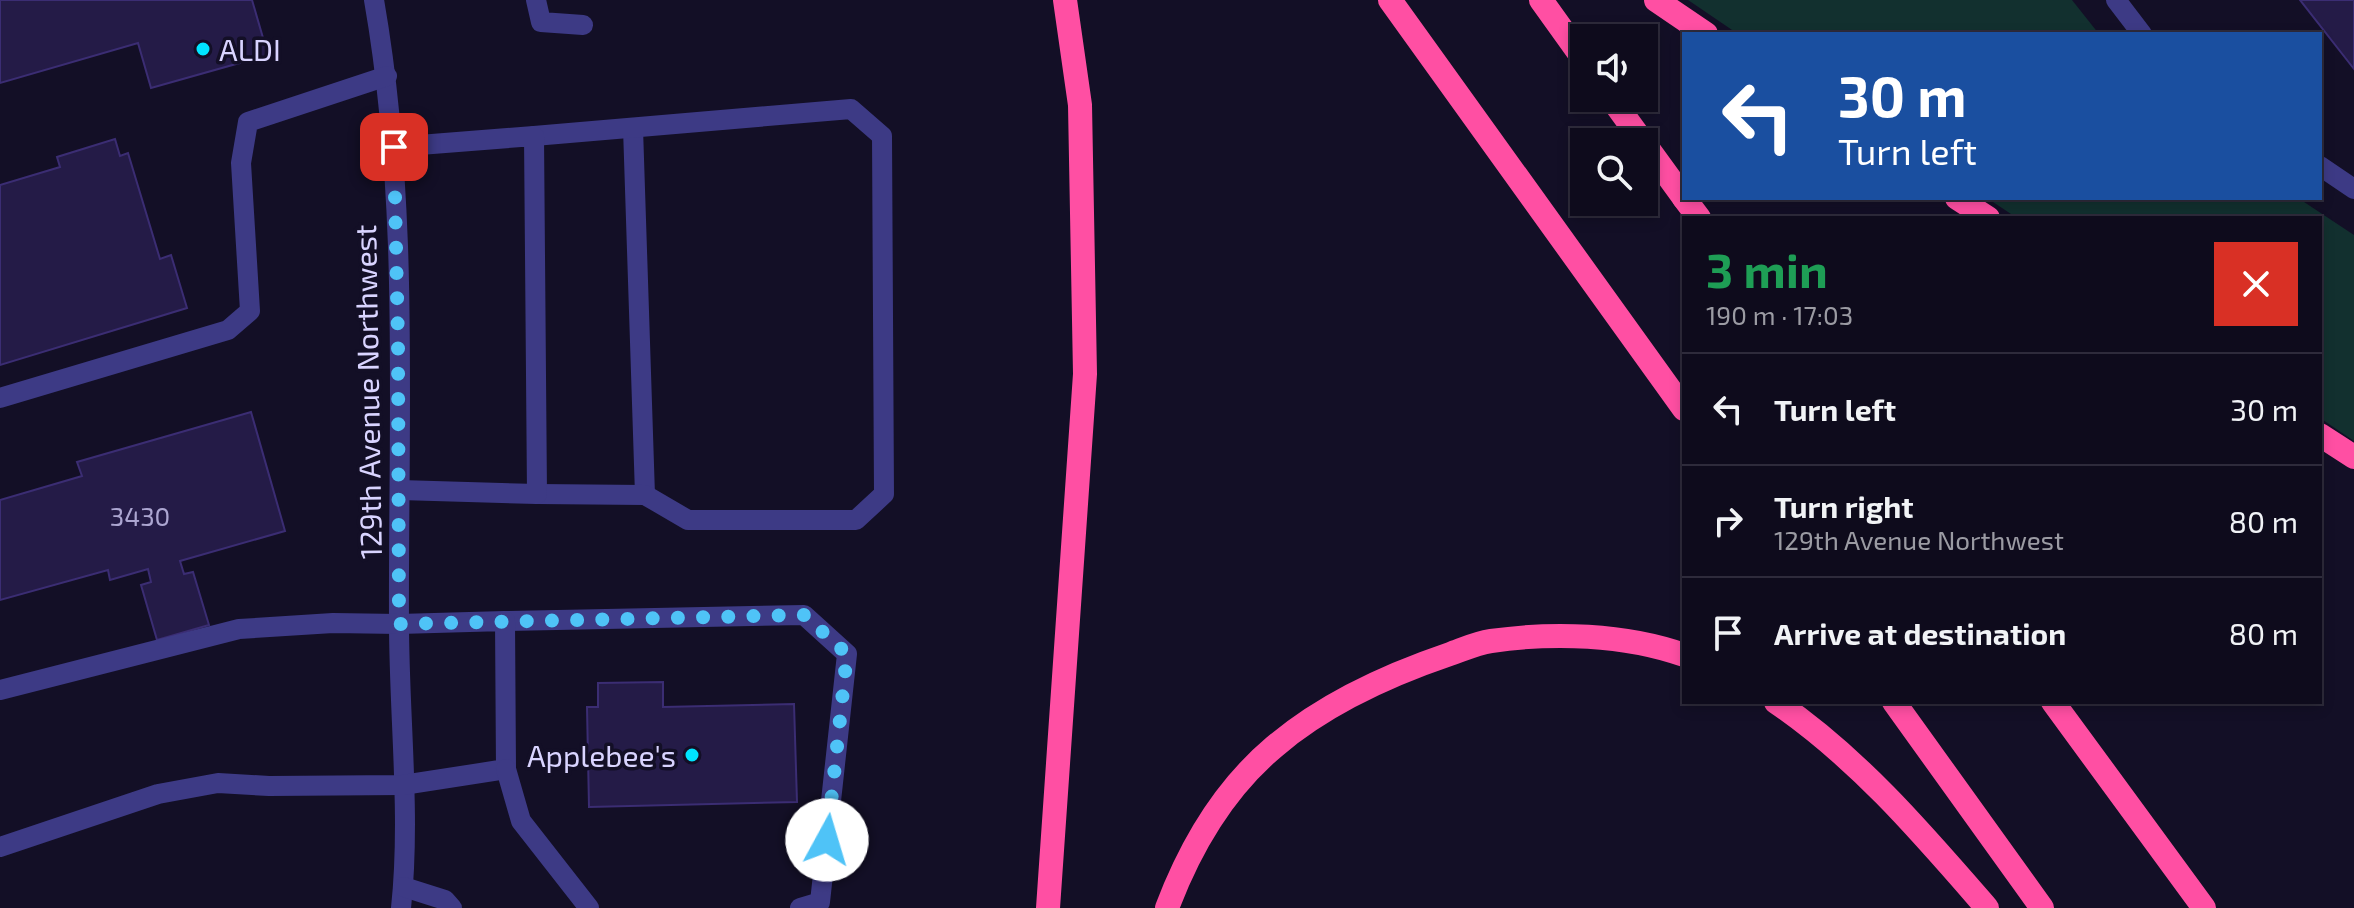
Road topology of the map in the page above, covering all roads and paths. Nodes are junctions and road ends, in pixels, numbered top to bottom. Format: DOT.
graph roads {
  1 [pos="374,0"];
  2 [pos="536,0"];
  3 [pos="1065,0"];
  4 [pos="1390,0"];
  5 [pos="1541,0"];
  6 [pos="1656,0"];
  7 [pos="2116,0"];
  8 [pos="583,25"];
  9 [pos="1703,32"];
  10 [pos="2140,32"];
  11 [pos="1570,40"];
  12 [pos="387,76"];
  13 [pos="633,128"];
  14 [pos="534,136"];
  15 [pos="394,147"];
  16 [pos="1658,162"];
  17 [pos="2322,167"];
  18 [pos="2354,189"];
  19 [pos="1682,195"];
  20 [pos="1960,200"];
  21 [pos="1985,216"];
  22 [pos="0,398"];
  23 [pos="1682,406"];
  24 [pos="2322,436"];
  25 [pos="2354,457"];
  26 [pos="400,490"];
  27 [pos="537,494"];
  28 [pos="645,495"];
  29 [pos="505,621"];
  30 [pos="399,624"];
  31 [pos="1682,655"];
  32 [pos="0,690"];
  33 [pos="1779,704"];
  34 [pos="1895,704"];
  35 [pos="2054,704"];
  36 [pos="506,769"];
  37 [pos="403,785"];
  38 [pos="0,847"];
  39 [pos="404,887"];
  40 [pos="401,908"];
  41 [pos="452,908"];
  42 [pos="589,908"];
  43 [pos="800,908"];
  44 [pos="1048,908"];
  45 [pos="1167,908"];
  46 [pos="1987,908"];
  47 [pos="2042,908"];
  48 [pos="2204,908"];
  1 -- 12 [label="street, 129th Avenue Northwest"];
  2 -- 8 [label="street"];
  3 -- 44 [label="highway"];
  4 -- 23 [label="highway"];
  5 -- 11 [label="highway"];
  6 -- 9 [label="highway"];
  7 -- 10 [label="street"];
  12 -- 15 [label="street, 129th Avenue Northwest"];
  12 -- 22 [label="street"];
  13 -- 14 [label="street"];
  13 -- 28 [label="street"];
  13 -- 28 [label="street"];
  14 -- 15 [label="street"];
  14 -- 27 [label="street"];
  15 -- 26 [label="street, 129th Avenue Northwest"];
  16 -- 19 [label="highway"];
  17 -- 18 [label="street"];
  20 -- 21 [label="highway"];
  24 -- 25 [label="highway"];
  26 -- 27 [label="street"];
  26 -- 30 [label="street, 129th Avenue Northwest"];
  27 -- 28 [label="street"];
  29 -- 30 [label="street"];
  29 -- 36 [label="street"];
  29 -- 43 [label="street"];
  30 -- 32 [label="street"];
  30 -- 37 [label="street, 129th Avenue Northwest"];
  31 -- 45 [label="highway"];
  33 -- 46 [label="highway"];
  34 -- 47 [label="highway"];
  35 -- 48 [label="highway"];
  36 -- 37 [label="street"];
  36 -- 42 [label="street"];
  37 -- 38 [label="street"];
  37 -- 39 [label="street, 129th Avenue Northwest"];
  39 -- 40 [label="street, 129th Avenue Northwest"];
  39 -- 41 [label="street"];
}
